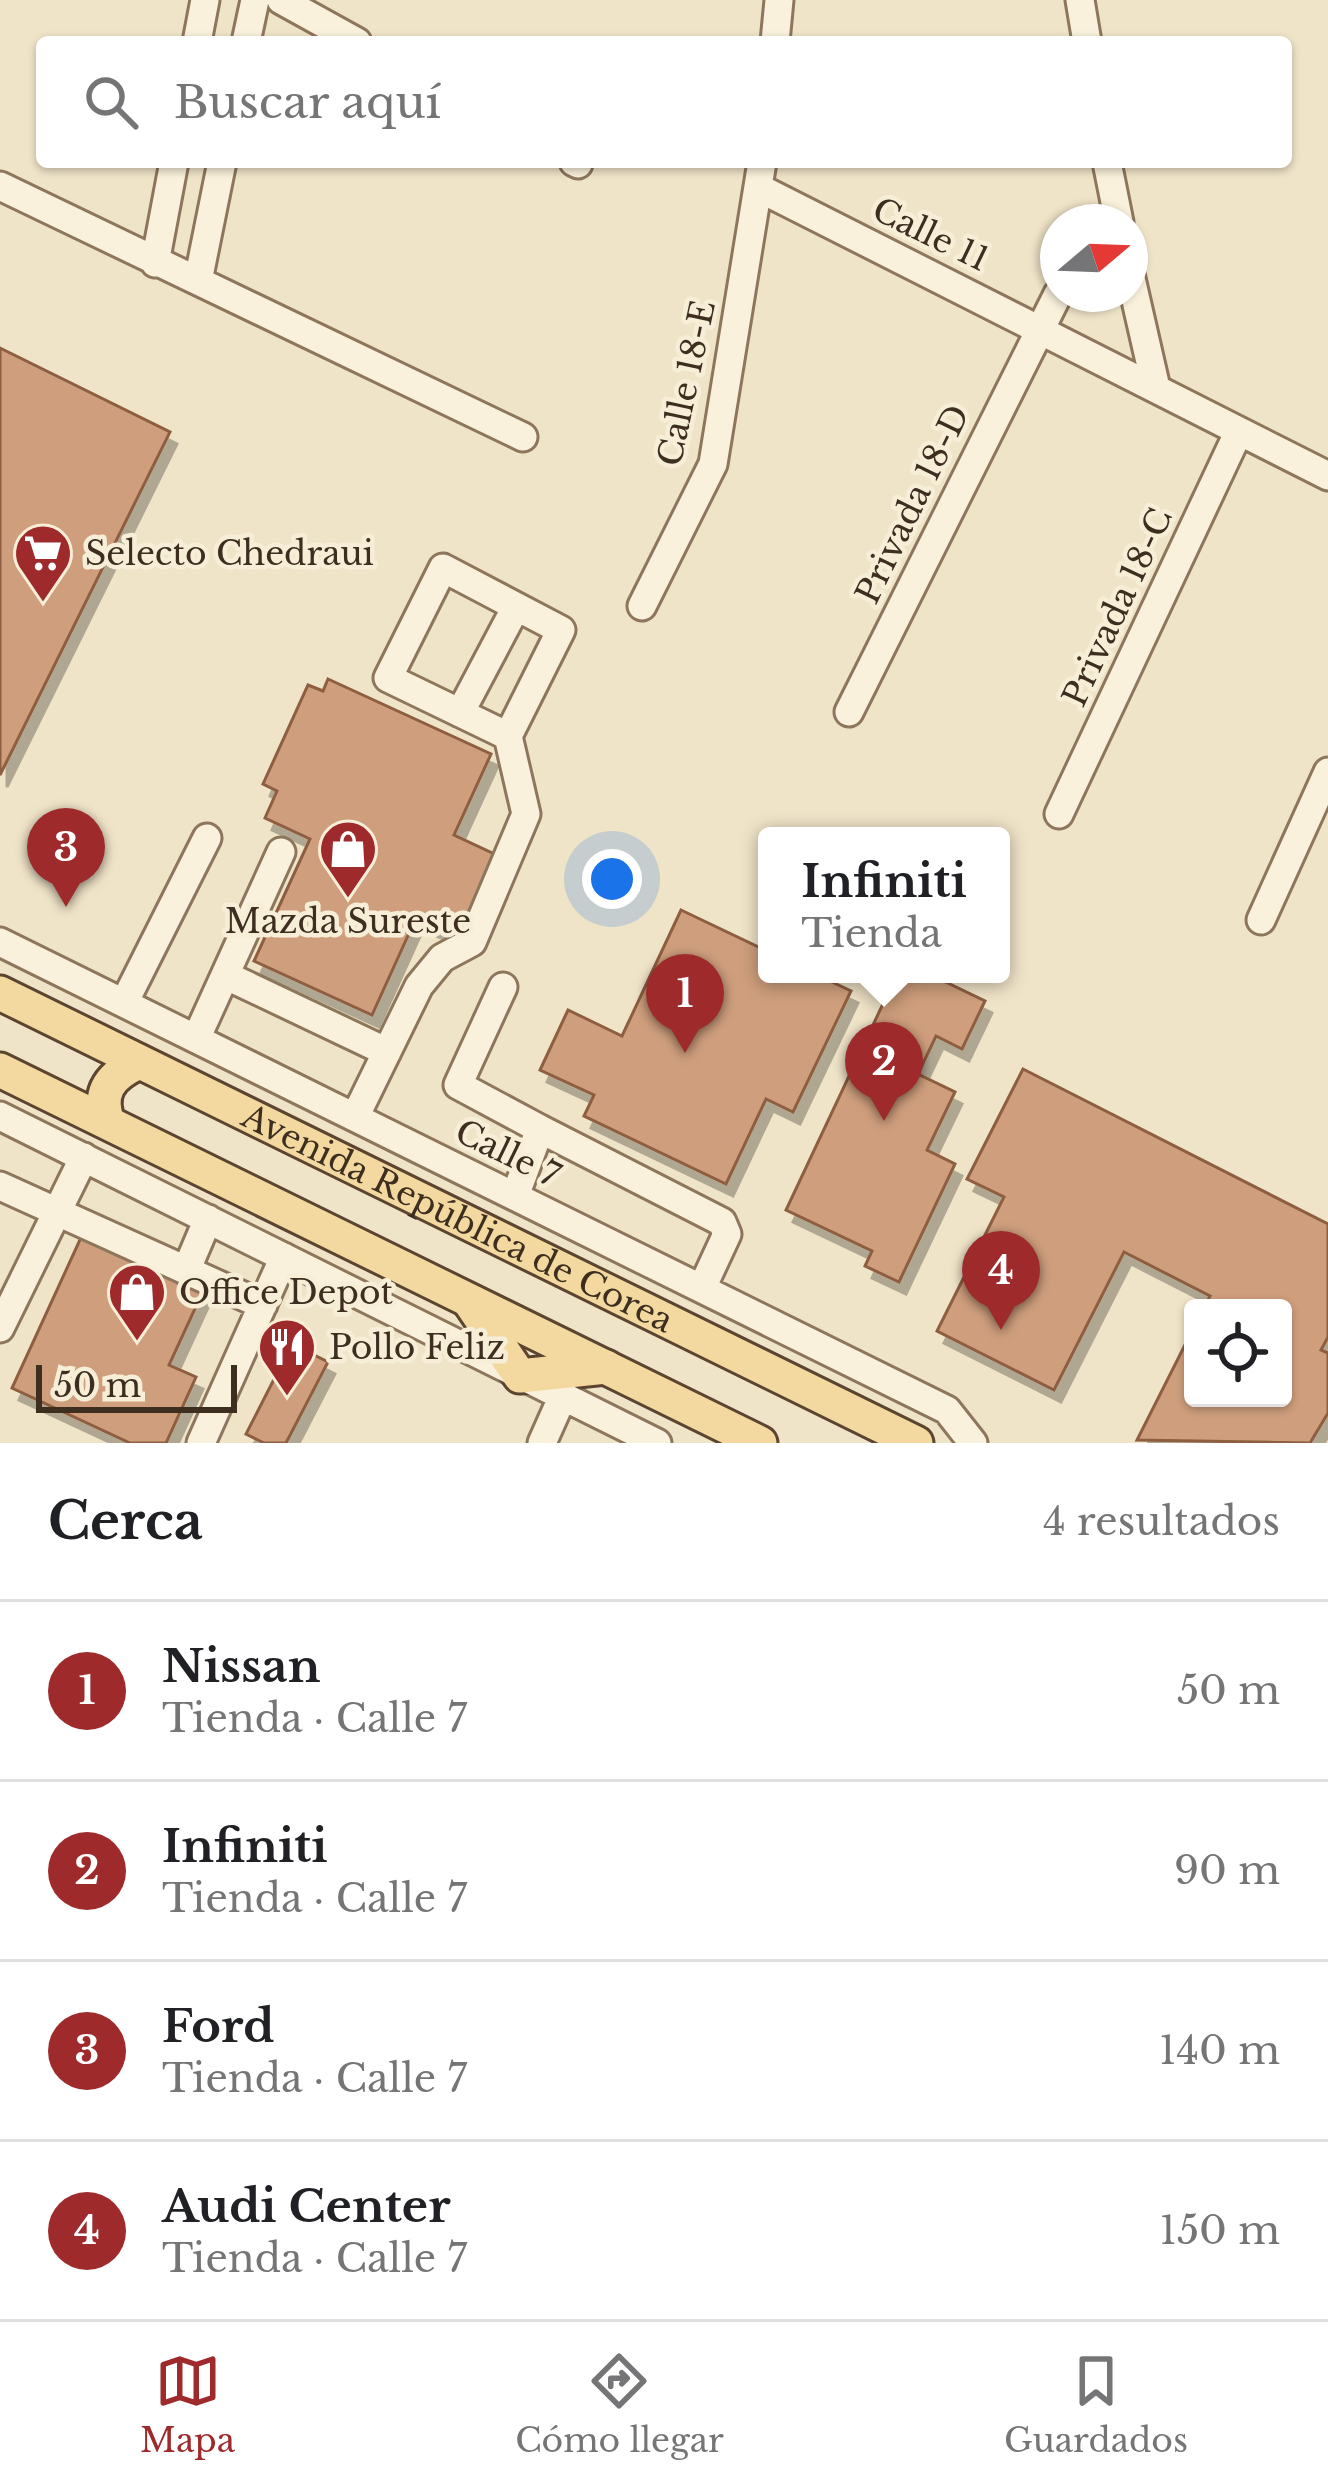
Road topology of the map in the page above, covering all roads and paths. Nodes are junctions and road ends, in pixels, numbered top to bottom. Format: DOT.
graph roads {
  1 [pos="205,0"];
  2 [pos="255,0"];
  3 [pos="281,0"];
  4 [pos="779,0"];
  5 [pos="1080,0"];
  6 [pos="198,36"];
  7 [pos="248,36"];
  8 [pos="346,36"];
  9 [pos="776,36"];
  10 [pos="1086,36"];
  11 [pos="173,168"];
  12 [pos="221,168"];
  13 [pos="1108,168"];
  14 [pos="760,175"];
  15 [pos="0,186"];
  16 [pos="1114,204"];
  17 [pos="155,263"];
  18 [pos="198,281"];
  19 [pos="1048,312"];
  20 [pos="1139,312"];
  21 [pos="1040,328"];
  22 [pos="1156,388"];
  23 [pos="1239,431"];
  24 [pos="524,437"];
  25 [pos="1328,476"];
  26 [pos="642,606"];
  27 [pos="516,607"];
  28 [pos="849,712"];
  29 [pos="460,713"];
  30 [pos="508,736"];
  31 [pos="1328,772"];
  32 [pos="1059,814"];
  33 [pos="207,838"];
  34 [pos="280,852"];
  35 [pos="1261,920"];
  36 [pos="0,942"];
  37 [pos="227,976"];
  38 [pos="503,987"];
  39 [pos="0,994"];
  40 [pos="124,1003"];
  41 [pos="196,1039"];
  42 [pos="387,1052"];
  43 [pos="137,1063"];
  44 [pos="0,1070"];
  45 [pos="0,1116"];
  46 [pos="355,1118"];
  47 [pos="108,1123"];
  48 [pos="540,1129"];
  49 [pos="84,1157"];
  50 [pos="0,1186"];
  51 [pos="514,1196"];
  52 [pos="58,1212"];
  53 [pos="208,1219"];
  54 [pos="284,1257"];
  55 [pos="186,1270"];
  56 [pos="702,1288"];
  57 [pos="465,1294"];
  58 [pos="263,1305"];
  59 [pos="0,1328"];
  60 [pos="607,1367"];
  61 [pos="520,1376"];
  62 [pos="562,1397"];
  63 [pos="201,1443"];
  64 [pos="542,1443"];
  65 [pos="657,1443"];
  66 [pos="760,1443"];
  67 [pos="916,1443"];
  68 [pos="973,1443"];
  1 -- 6 [label="street"];
  2 -- 7 [label="street"];
  3 -- 8 [label="street"];
  4 -- 9 [label="street"];
  5 -- 10 [label="street"];
  11 -- 17 [label="street"];
  12 -- 18 [label="street"];
  13 -- 16 [label="street"];
  14 -- 21 [label="street, Calle 11"];
  14 -- 26 [label="street, Calle 18-E"];
  15 -- 17 [label="street"];
  17 -- 18 [label="street"];
  18 -- 24 [label="street"];
  19 -- 21 [label="street, Privada 18-D"];
  20 -- 22 [label="street"];
  21 -- 22 [label="street, Calle 11"];
  21 -- 28 [label="street, Privada 18-D"];
  22 -- 23 [label="street, Calle 11"];
  23 -- 25 [label="street, Calle 11"];
  23 -- 32 [label="street, Privada 18-C"];
  27 -- 29 [label="street"];
  27 -- 29 [label="street"];
  27 -- 30 [label="street"];
  29 -- 30 [label="street"];
  30 -- 42 [label="street"];
  31 -- 35 [label="street"];
  33 -- 40 [label="street"];
  34 -- 37 [label="street"];
  36 -- 40 [label="street, Calle 7"];
  37 -- 41 [label="street"];
  37 -- 42 [label="street"];
  38 -- 48 [label="street"];
  39 -- 43 [label="main road, Avenida República de Corea"];
  40 -- 41 [label="street, Calle 7"];
  41 -- 46 [label="street, Calle 7"];
  42 -- 46 [label="street"];
  43 -- 47 [label="main road"];
  43 -- 67 [label="main road, Avenida República de Corea"];
  44 -- 47 [label="main road, Avenida República de Corea"];
  45 -- 49 [label="street"];
  46 -- 51 [label="street, Calle 7"];
  47 -- 57 [label="main road, Avenida República de Corea"];
  48 -- 51 [label="street"];
  48 -- 56 [label="street"];
  49 -- 52 [label="street"];
  49 -- 53 [label="street"];
  50 -- 52 [label="street"];
  51 -- 56 [label="street, Calle 7"];
  52 -- 55 [label="street"];
  52 -- 59 [label="street"];
  53 -- 54 [label="street"];
  53 -- 55 [label="street"];
  54 -- 58 [label="street"];
  54 -- 61 [label="street"];
  55 -- 58 [label="street"];
  56 -- 68 [label="street, Calle 7"];
  57 -- 60 [label="main road, Avenida República de Corea"];
  57 -- 61 [label="main road"];
  58 -- 63 [label="street"];
  60 -- 61 [label="main road"];
  60 -- 66 [label="main road, Avenida República de Corea"];
  61 -- 62 [label="street"];
  62 -- 64 [label="street"];
  62 -- 65 [label="street"];
}
